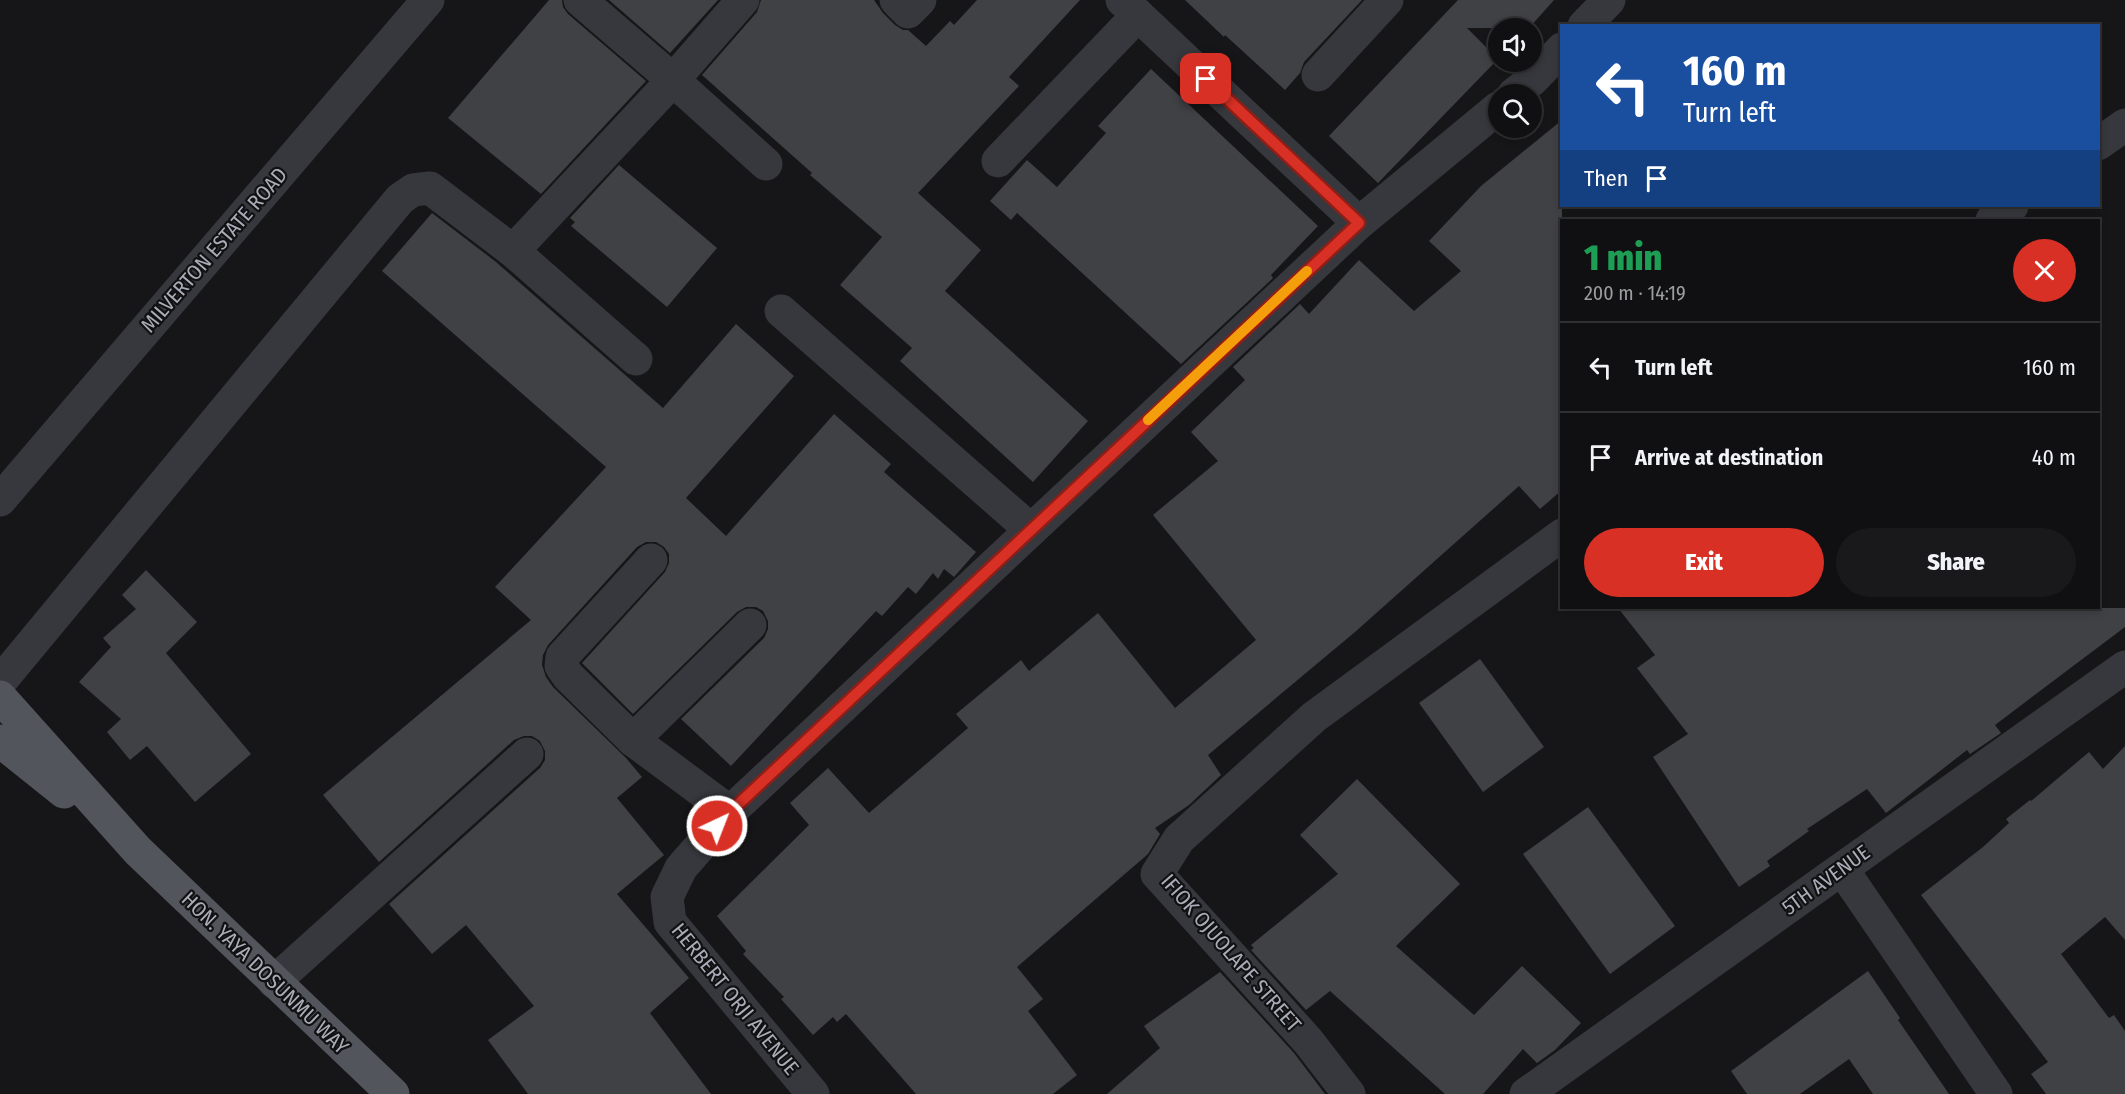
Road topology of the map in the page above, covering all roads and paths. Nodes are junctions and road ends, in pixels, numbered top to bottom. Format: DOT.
graph roads {
  1 [pos="428,0"];
  2 [pos="580,0"];
  3 [pos="743,0"];
  4 [pos="896,0"];
  5 [pos="920,0"];
  6 [pos="1387,0"];
  7 [pos="1610,0"];
  8 [pos="1130,8"];
  9 [pos="1586,24"];
  10 [pos="1560,51"];
  11 [pos="1317,75"];
  12 [pos="673,80"];
  13 [pos="1527,84"];
  14 [pos="1488,116"];
  15 [pos="2125,125"];
  16 [pos="2100,143"];
  17 [pos="998,161"];
  18 [pos="766,164"];
  19 [pos="2011,207"];
  20 [pos="1993,219"];
  21 [pos="1359,223"];
  22 [pos="513,251"];
  23 [pos="781,310"];
  24 [pos="636,359"];
  25 [pos="0,500"];
  26 [pos="1031,531"];
  27 [pos="1560,536"];
  28 [pos="651,560"];
  29 [pos="750,625"];
  30 [pos="2125,667"];
  31 [pos="0,682"];
  32 [pos="0,697"];
  33 [pos="633,740"];
  34 [pos="0,741"];
  35 [pos="527,754"];
  36 [pos="730,812"];
  37 [pos="138,851"];
  38 [pos="1842,869"];
  39 [pos="274,982"];
  40 [pos="393,1094"];
  41 [pos="813,1094"];
  42 [pos="1349,1094"];
  43 [pos="1526,1094"];
  44 [pos="1996,1094"];
  1 -- 25 [label="street, MILVERTON ESTATE ROAD"];
  2 -- 12 [label="street"];
  3 -- 12 [label="street"];
  4 -- 5 [label="street"];
  6 -- 11 [label="street"];
  7 -- 9 [label="street"];
  8 -- 17 [label="street"];
  8 -- 21 [label="street"];
  10 -- 13 [label="street"];
  12 -- 18 [label="street"];
  12 -- 22 [label="street"];
  14 -- 21 [label="street, HERBERT ORJI AVENUE"];
  15 -- 16 [label="street"];
  19 -- 20 [label="street"];
  21 -- 26 [label="street, HERBERT ORJI AVENUE"];
  22 -- 24 [label="street"];
  22 -- 31 [label="street"];
  23 -- 26 [label="street"];
  26 -- 36 [label="street, HERBERT ORJI AVENUE"];
  27 -- 42 [label="street, IFIOK OJUOLAPE STREET"];
  28 -- 33 [label="street"];
  29 -- 33 [label="street"];
  30 -- 38 [label="street, 5TH AVENUE"];
  32 -- 37 [label="main road, HON. YAYA DOSUNMU WAY"];
  33 -- 36 [label="street"];
  34 -- 37 [label="main road, HON. YAYA DOSUNMU WAY"];
  35 -- 39 [label="street"];
  36 -- 41 [label="street, HERBERT ORJI AVENUE"];
  37 -- 39 [label="main road, HON. YAYA DOSUNMU WAY"];
  38 -- 43 [label="street, 5TH AVENUE"];
  38 -- 44 [label="street"];
  39 -- 40 [label="main road, HON. YAYA DOSUNMU WAY"];
}
